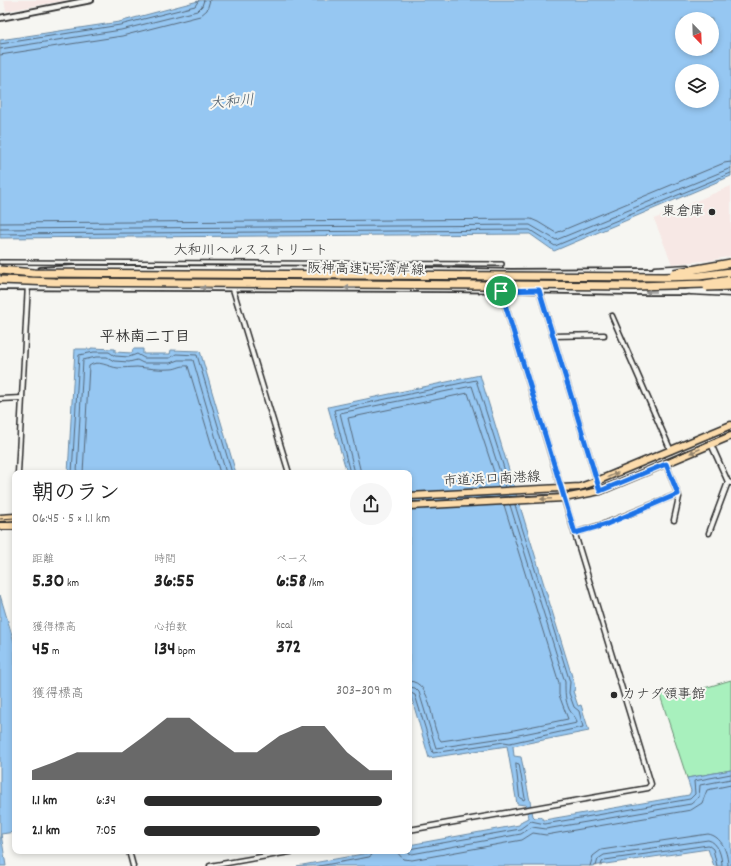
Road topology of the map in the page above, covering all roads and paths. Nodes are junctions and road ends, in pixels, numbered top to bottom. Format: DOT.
graph roads {
  1 [pos="92,0"];
  2 [pos="0,18"];
  3 [pos="731,261"];
  4 [pos="0,262"];
  5 [pos="502,264"];
  6 [pos="731,266"];
  7 [pos="231,269"];
  8 [pos="0,270"];
  9 [pos="29,272"];
  10 [pos="508,272"];
  11 [pos="600,272"];
  12 [pos="731,272"];
  13 [pos="0,276"];
  14 [pos="626,276"];
  15 [pos="0,280"];
  16 [pos="731,280"];
  17 [pos="636,286"];
  18 [pos="731,286"];
  19 [pos="0,287"];
  20 [pos="28,287"];
  21 [pos="232,288"];
  22 [pos="539,290"];
  23 [pos="501,291"];
  24 [pos="684,292"];
  25 [pos="731,294"];
  26 [pos="612,316"];
  27 [pos="604,335"];
  28 [pos="553,336"];
  29 [pos="22,398"];
  30 [pos="0,399"];
  31 [pos="731,426"];
  32 [pos="731,436"];
  33 [pos="711,444"];
  34 [pos="671,451"];
  35 [pos="666,464"];
  36 [pos="18,470"];
  37 [pos="288,470"];
  38 [pos="597,481"];
  39 [pos="730,482"];
  40 [pos="561,489"];
  41 [pos="600,491"];
  42 [pos="678,494"];
  43 [pos="412,496"];
  44 [pos="564,498"];
  45 [pos="412,506"];
  46 [pos="12,517"];
  47 [pos="0,518"];
  48 [pos="674,520"];
  49 [pos="0,526"];
  50 [pos="12,526"];
  51 [pos="575,533"];
  52 [pos="710,533"];
  53 [pos="412,829"];
  54 [pos="130,854"];
  55 [pos="278,854"];
  56 [pos="133,866"];
  57 [pos="210,866"];
  1 -- 2 [label="street"];
  3 -- 11 [label="street"];
  3 -- 14 [label="highway, bridge"];
  4 -- 5 [label="street, 大和川ヘルスストリート"];
  6 -- 11 [label="street"];
  7 -- 9 [label="street"];
  7 -- 10 [label="street"];
  7 -- 21 [label="street"];
  8 -- 14 [label="highway, 阪神高速4号湾岸線, bridge"];
  9 -- 13 [label="street"];
  9 -- 20 [label="street"];
  10 -- 11 [label="street"];
  10 -- 23 [label="street"];
  12 -- 14 [label="highway, 阪神高速4号湾岸線, bridge"];
  15 -- 17 [label="highway, 阪神高速4号湾岸線, bridge"];
  16 -- 17 [label="highway, 阪神高速4号湾岸線, bridge"];
  17 -- 18 [label="highway, bridge"];
  18 -- 24 [label="street"];
  19 -- 20 [label="street"];
  21 -- 20 [label="street, one-way"];
  20 -- 29 [label="street"];
  23 -- 21 [label="street, one-way"];
  21 -- 37 [label="street"];
  22 -- 23 [label="street"];
  24 -- 22 [label="street, one-way"];
  22 -- 28 [label="street"];
  23 -- 40 [label="street"];
  24 -- 25 [label="street"];
  26 -- 34 [label="street"];
  27 -- 28 [label="street"];
  28 -- 38 [label="street"];
  29 -- 30 [label="street"];
  29 -- 36 [label="street"];
  31 -- 34 [label="main road, 市道浜口南港線"];
  32 -- 33 [label="main road, 市道浜口南港線"];
  33 -- 35 [label="main road, 市道浜口南港線, one-way"];
  33 -- 39 [label="street"];
  38 -- 34 [label="main road, 市道浜口南港線, one-way"];
  35 -- 41 [label="main road, 市道浜口南港線"];
  35 -- 42 [label="street"];
  38 -- 40 [label="main road, 市道浜口南港線"];
  38 -- 41 [label="street"];
  39 -- 52 [label="street"];
  40 -- 43 [label="main road, 市道浜口南港線"];
  40 -- 44 [label="street"];
  41 -- 44 [label="main road, 市道浜口南港線"];
  42 -- 48 [label="street"];
  42 -- 51 [label="street"];
  44 -- 45 [label="main road, 市道浜口南港線, one-way"];
  44 -- 51 [label="street"];
  46 -- 47 [label="main road"];
  49 -- 50 [label="main road"];
  51 -- 53 [label="street"];
  54 -- 56 [label="street"];
  55 -- 57 [label="street"];
}
